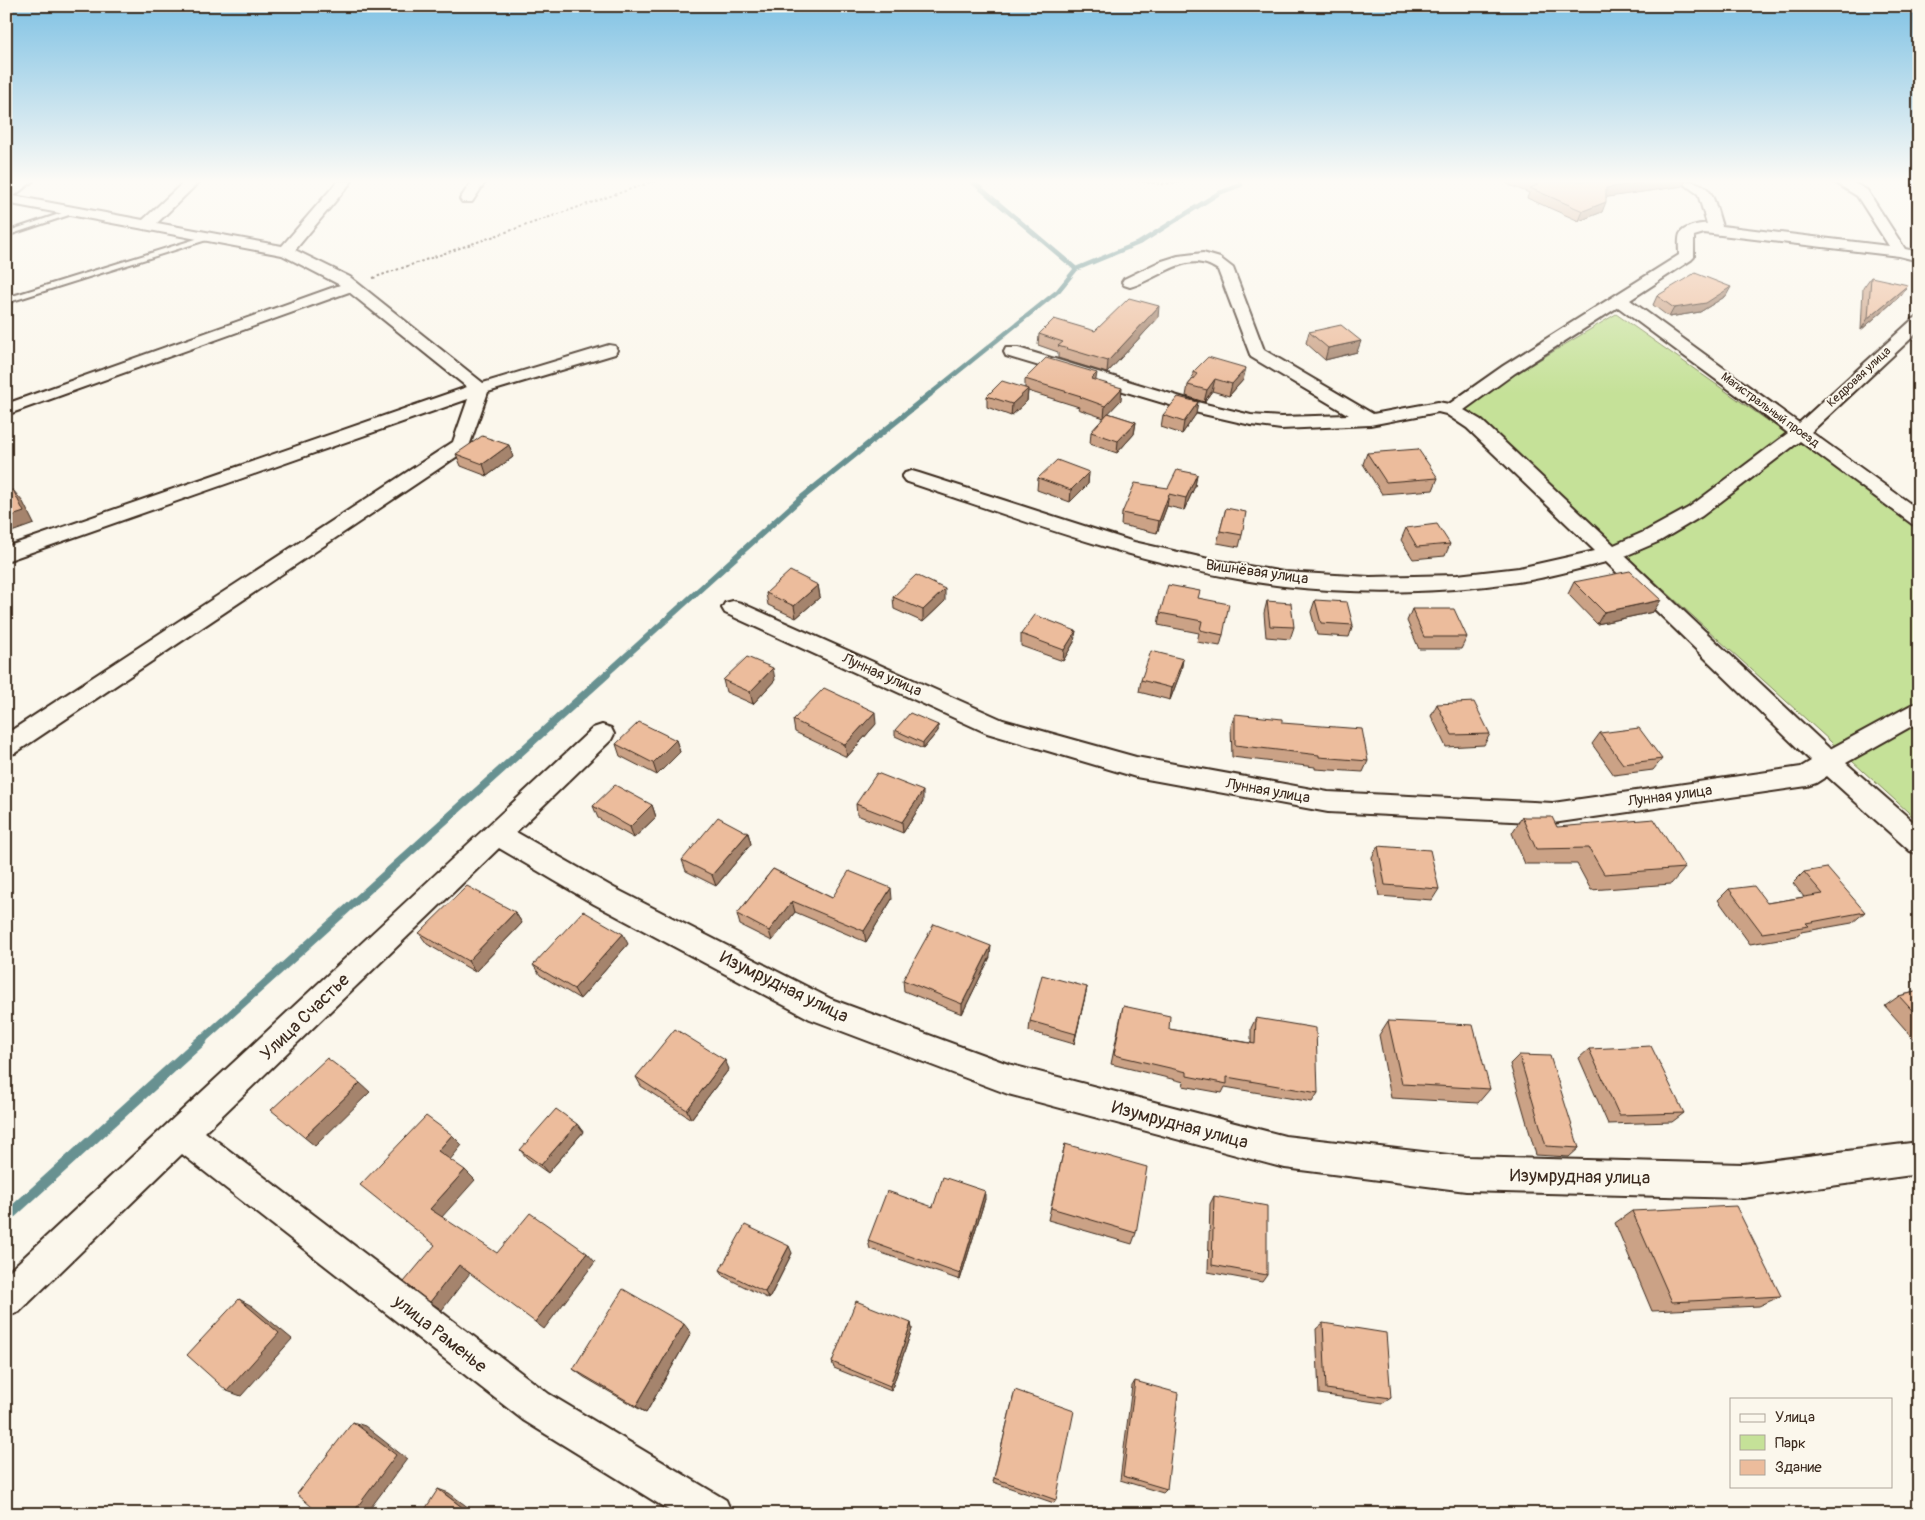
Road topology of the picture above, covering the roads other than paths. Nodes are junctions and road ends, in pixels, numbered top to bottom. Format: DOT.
graph roads {
  1 [pos="164,252"];
  2 [pos="288,252"];
  3 [pos="1686,252"];
  4 [pos="1900,252"];
  5 [pos="1918,260"];
  6 [pos="1130,282"];
  7 [pos="351,286"];
  8 [pos="6,301"];
  9 [pos="1620,301"];
  10 [pos="1919,322"];
  11 [pos="609,350"];
  12 [pos="1012,352"];
  13 [pos="480,389"];
  14 [pos="6,410"];
  15 [pos="1452,410"];
  16 [pos="1370,420"];
  17 [pos="1800,432"];
  18 [pos="912,477"];
  19 [pos="1919,520"];
  20 [pos="6,554"];
  21 [pos="1612,554"];
  22 [pos="733,608"];
  23 [pos="1919,711"];
  24 [pos="602,734"];
  25 [pos="6,746"];
  26 [pos="1828,762"];
  27 [pos="497,834"];
  28 [pos="1919,843"];
  29 [pos="182,1134"];
  30 [pos="1919,1158"];
  31 [pos="6,1299"];
  32 [pos="712,1514"];
  1 -- 8 [label="lane"];
  2 -- 7 [label="street"];
  3 -- 9 [label="street"];
  4 -- 5 [label="street"];
  6 -- 16 [label="street"];
  7 -- 13 [label="street"];
  7 -- 14 [label="street"];
  9 -- 15 [label="street"];
  9 -- 17 [label="street, Магистральный проезд"];
  10 -- 17 [label="street, Кедровая улица"];
  11 -- 13 [label="street"];
  12 -- 16 [label="street"];
  13 -- 20 [label="street"];
  13 -- 25 [label="street"];
  15 -- 16 [label="street"];
  15 -- 21 [label="street"];
  17 -- 19 [label="street, Магистральный проезд"];
  17 -- 21 [label="street, Кедровая улица"];
  18 -- 21 [label="street, Вишнёвая улица"];
  21 -- 26 [label="street"];
  22 -- 26 [label="street, Лунная улица"];
  23 -- 26 [label="street, Лунная улица"];
  24 -- 27 [label="street, Улица Счастье"];
  26 -- 28 [label="street"];
  27 -- 29 [label="street, Улица Счастье"];
  27 -- 30 [label="street, Изумрудная улица"];
  29 -- 31 [label="street, Улица Счастье"];
  29 -- 32 [label="street, улица Раменье"];
}
